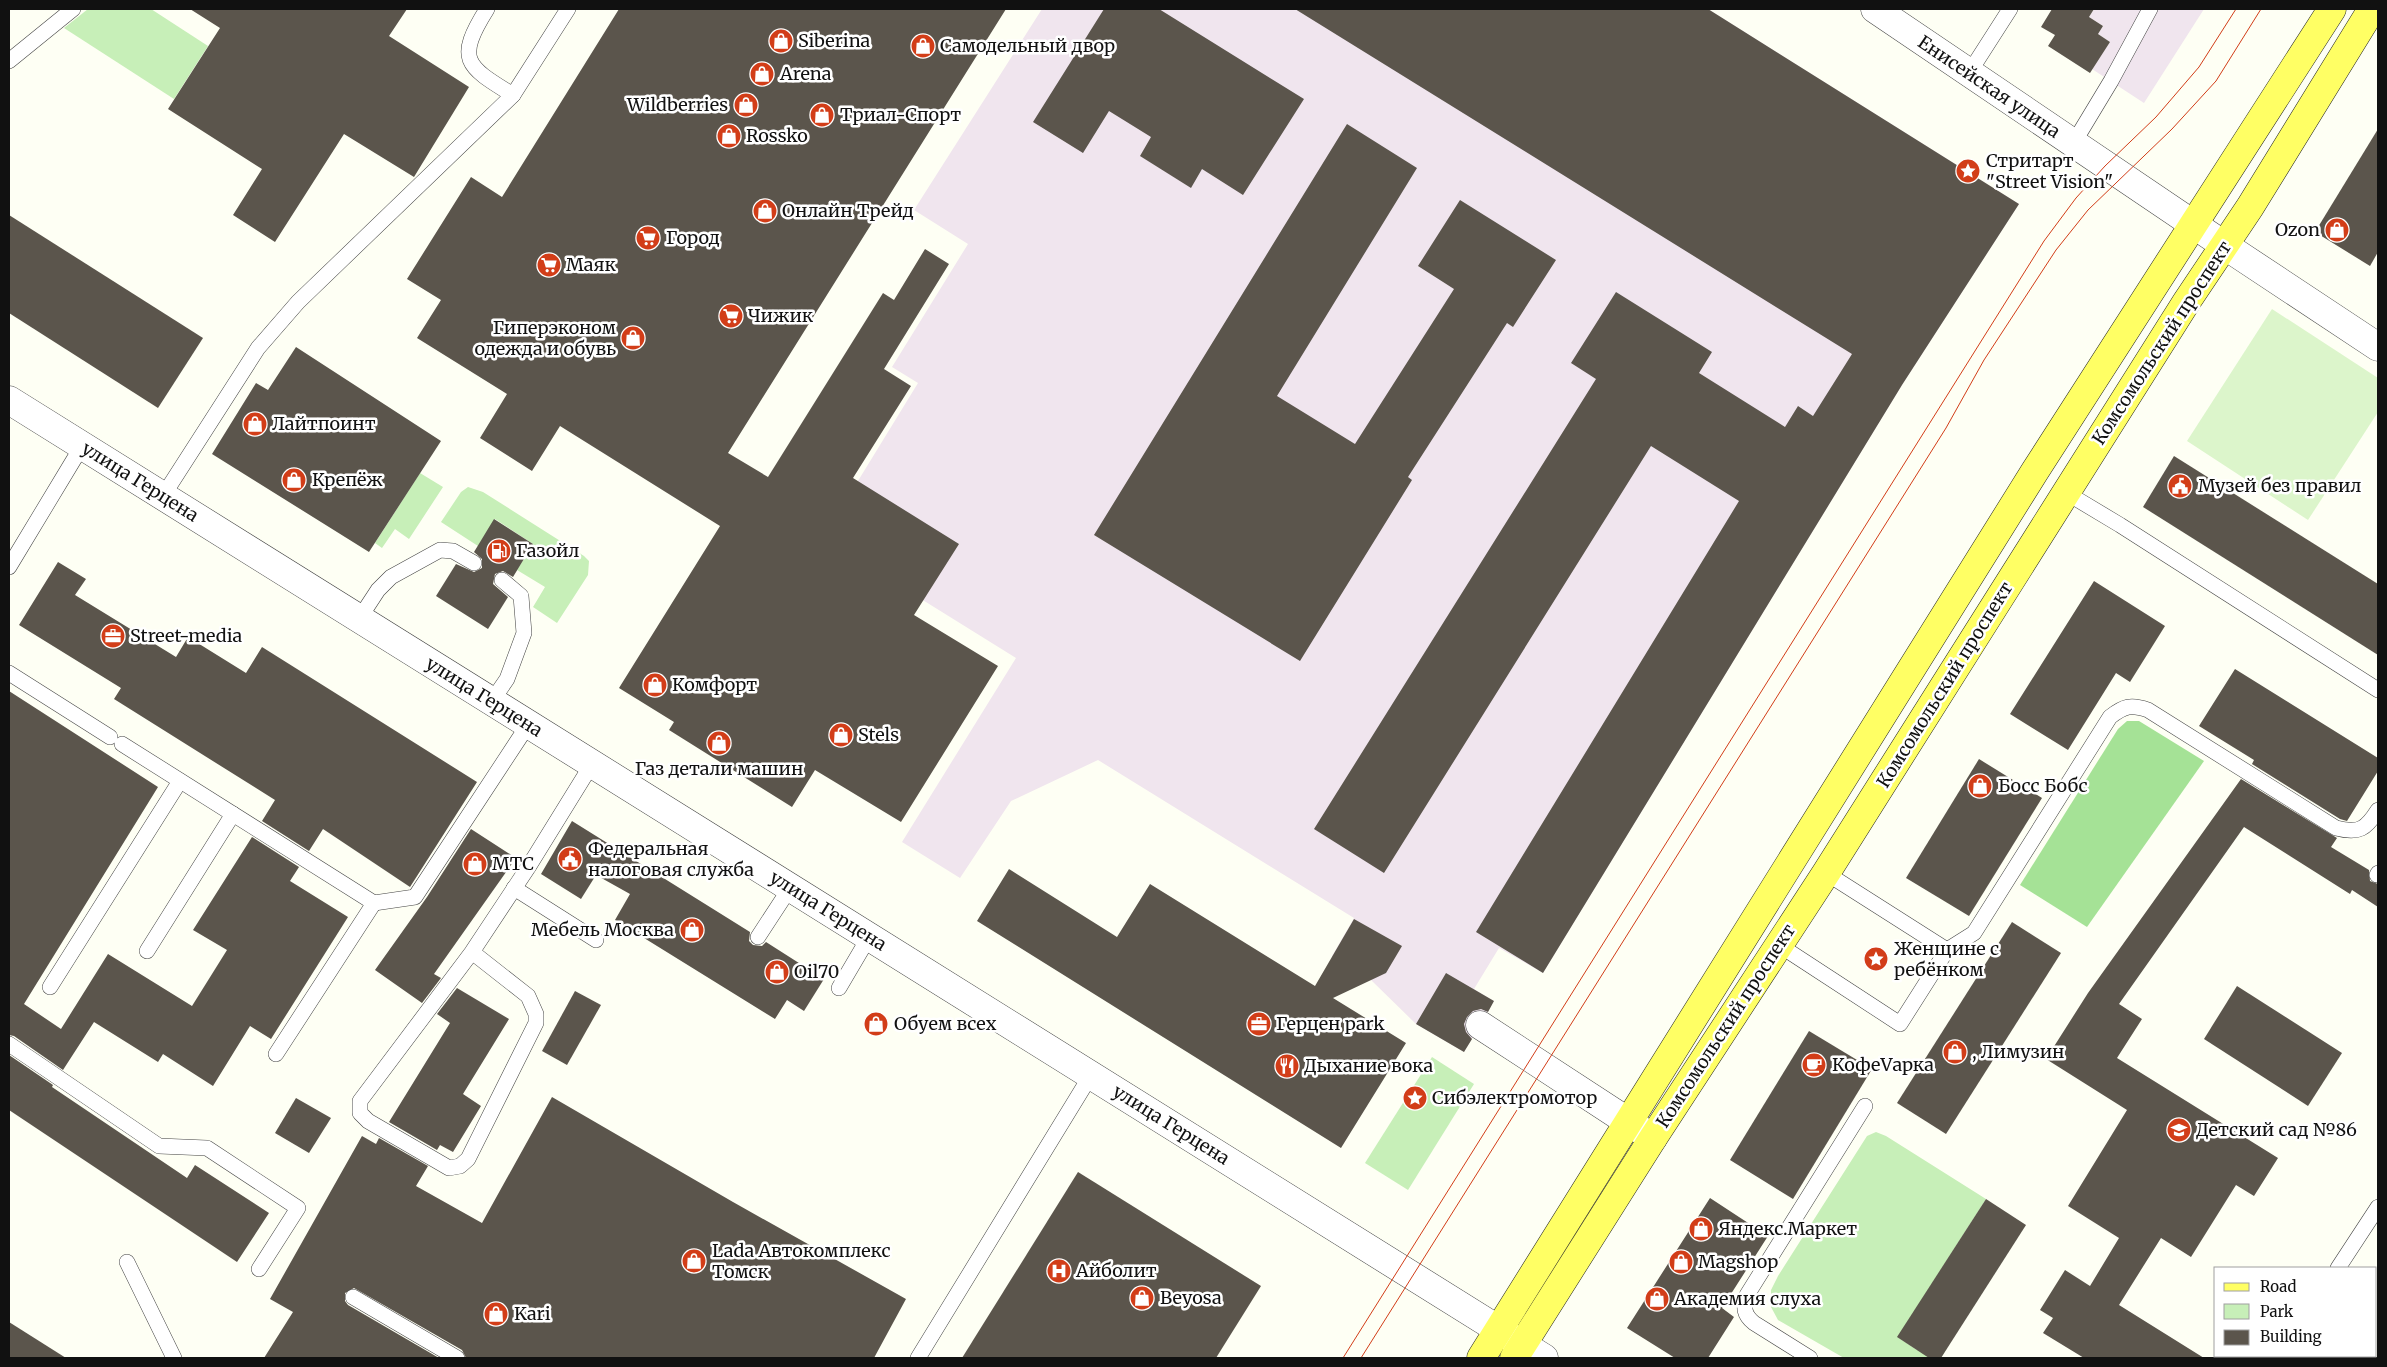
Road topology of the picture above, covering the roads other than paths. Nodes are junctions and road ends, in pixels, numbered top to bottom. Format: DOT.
graph roads {
  1 [pos="73,9"];
  2 [pos="487,9"];
  3 [pos="568,9"];
  4 [pos="1875,9"];
  5 [pos="2010,9"];
  6 [pos="2150,9"];
  7 [pos="2332,9"];
  8 [pos="2372,9"];
  9 [pos="9,61"];
  10 [pos="1969,72"];
  11 [pos="513,95"];
  12 [pos="2073,144"];
  13 [pos="2193,224"];
  14 [pos="2224,245"];
  15 [pos="2378,347"];
  16 [pos="9,400"];
  17 [pos="82,446"];
  18 [pos="2065,492"];
  19 [pos="163,496"];
  20 [pos="474,563"];
  21 [pos="9,567"];
  22 [pos="502,580"];
  23 [pos="359,619"];
  24 [pos="9,673"];
  25 [pos="2378,690"];
  26 [pos="492,701"];
  27 [pos="528,724"];
  28 [pos="592,764"];
  29 [pos="180,781"];
  30 [pos="233,814"];
  31 [pos="2376,817"];
  32 [pos="1826,873"];
  33 [pos="514,888"];
  34 [pos="790,888"];
  35 [pos="374,903"];
  36 [pos="758,937"];
  37 [pos="869,937"];
  38 [pos="596,940"];
  39 [pos="1779,945"];
  40 [pos="1947,950"];
  41 [pos="147,951"];
  42 [pos="472,952"];
  43 [pos="50,987"];
  44 [pos="838,988"];
  45 [pos="1480,1025"];
  46 [pos="9,1044"];
  47 [pos="276,1054"];
  48 [pos="1091,1075"];
  49 [pos="1865,1106"];
  50 [pos="1628,1121"];
  51 [pos="1653,1138"];
  52 [pos="2378,1207"];
  53 [pos="128,1262"];
  54 [pos="2339,1267"];
  55 [pos="259,1269"];
  56 [pos="353,1297"];
  57 [pos="1499,1330"];
  58 [pos="1527,1354"];
  59 [pos="174,1358"];
  60 [pos="457,1358"];
  61 [pos="918,1358"];
  62 [pos="1481,1358"];
  63 [pos="1810,1358"];
  1 -- 9 [label="lane"];
  2 -- 11 [label="lane"];
  3 -- 11 [label="lane"];
  4 -- 10 [label="street, Енисейская улица"];
  5 -- 10 [label="lane"];
  6 -- 12 [label="lane"];
  7 -- 13 [label="main road, Комсомольский проспект"];
  8 -- 14 [label="main road, Комсомольский проспект"];
  10 -- 12 [label="street, Енисейская улица"];
  11 -- 19 [label="lane"];
  12 -- 13 [label="street, Енисейская улица"];
  13 -- 14 [label="street, Енисейская улица"];
  13 -- 50 [label="main road, Комсомольский проспект"];
  14 -- 15 [label="street, Енисейская улица"];
  14 -- 18 [label="main road, Комсомольский проспект"];
  16 -- 17 [label="street, улица Герцена"];
  17 -- 19 [label="street, улица Герцена"];
  17 -- 21 [label="lane"];
  18 -- 25 [label="lane"];
  18 -- 32 [label="main road, Комсомольский проспект"];
  19 -- 23 [label="street, улица Герцена"];
  20 -- 23 [label="lane"];
  22 -- 26 [label="lane"];
  23 -- 26 [label="street, улица Герцена"];
  24 -- 29 [label="lane"];
  26 -- 27 [label="street, улица Герцена"];
  27 -- 28 [label="street, улица Герцена"];
  27 -- 35 [label="lane"];
  28 -- 33 [label="lane"];
  28 -- 34 [label="street, улица Герцена"];
  29 -- 30 [label="lane"];
  29 -- 43 [label="lane"];
  30 -- 35 [label="lane"];
  30 -- 41 [label="lane"];
  31 -- 40 [label="lane"];
  32 -- 39 [label="main road, Комсомольский проспект"];
  32 -- 40 [label="lane"];
  33 -- 38 [label="lane"];
  33 -- 42 [label="lane"];
  34 -- 36 [label="lane"];
  34 -- 37 [label="street, улица Герцена"];
  35 -- 47 [label="lane"];
  37 -- 44 [label="lane"];
  37 -- 48 [label="street, улица Герцена"];
  39 -- 40 [label="lane"];
  39 -- 51 [label="main road, Комсомольский проспект"];
  42 -- 42 [label="lane"];
  45 -- 50 [label="street"];
  46 -- 55 [label="lane"];
  48 -- 57 [label="street, улица Герцена"];
  48 -- 61 [label="lane"];
  49 -- 63 [label="lane"];
  50 -- 51 [label="street"];
  50 -- 57 [label="main road, Комсомольский проспект"];
  51 -- 58 [label="main road, Комсомольский проспект"];
  52 -- 54 [label="lane"];
  53 -- 59 [label="lane"];
  56 -- 60 [label="lane"];
  57 -- 58 [label="street, улица Герцена"];
  57 -- 62 [label="main road, Комсомольский проспект"];
}
